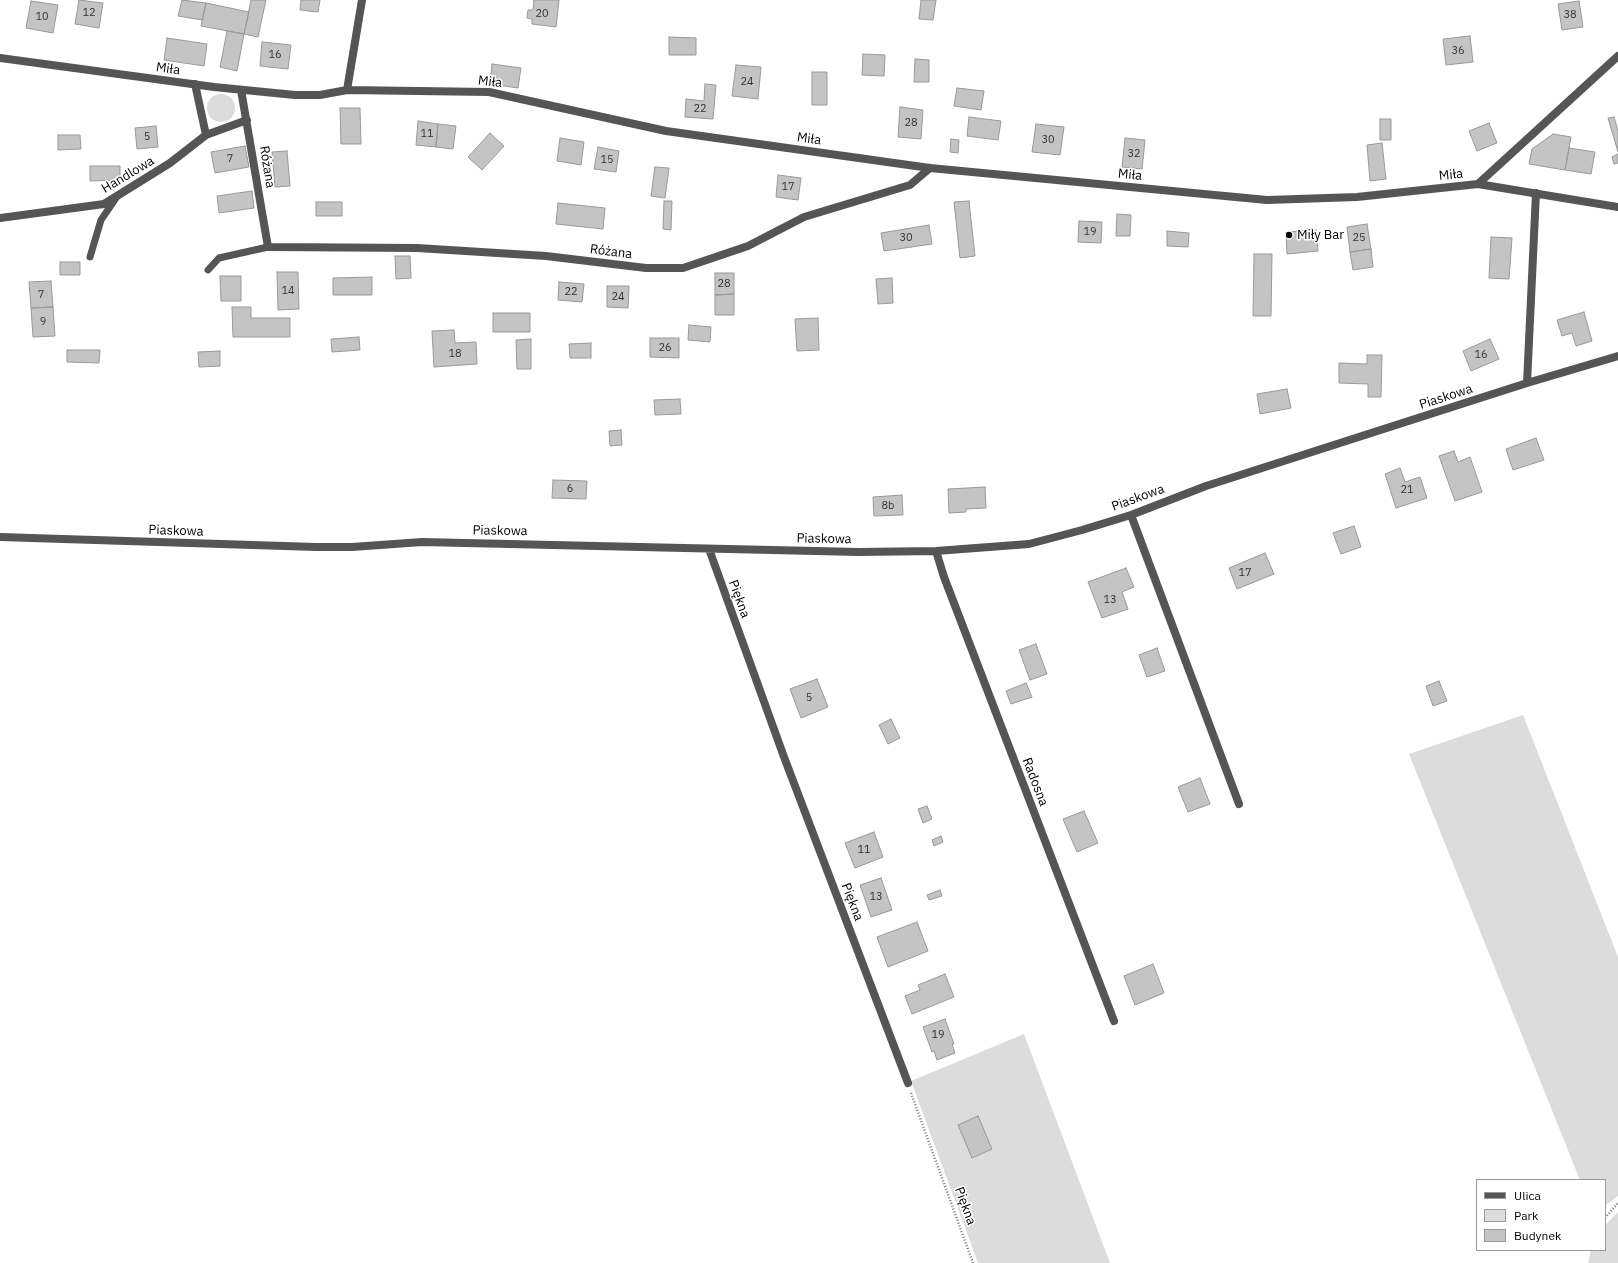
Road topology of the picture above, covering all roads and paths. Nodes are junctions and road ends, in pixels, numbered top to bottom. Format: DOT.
graph roads {
  1 [pos="362,0"];
  2 [pos="1618,56"];
  3 [pos="0,58"];
  4 [pos="195,84"];
  5 [pos="241,90"];
  6 [pos="347,90"];
  7 [pos="247,120"];
  8 [pos="206,135"];
  9 [pos="930,168"];
  10 [pos="1478,184"];
  11 [pos="1536,193"];
  12 [pos="116,198"];
  13 [pos="1618,207"];
  14 [pos="0,218"];
  15 [pos="268,247"];
  16 [pos="90,257"];
  17 [pos="208,270"];
  18 [pos="1618,356"];
  19 [pos="1527,383"];
  20 [pos="1131,514"];
  21 [pos="0,537"];
  22 [pos="709,549"];
  23 [pos="936,551"];
  24 [pos="1239,804"];
  25 [pos="1114,1021"];
  26 [pos="908,1083"];
  27 [pos="1618,1203"];
  28 [pos="1606,1217"];
  29 [pos="973,1263"];
  1 -- 6 [label="street"];
  2 -- 10 [label="street"];
  3 -- 4 [label="street, Miła"];
  4 -- 5 [label="street, Miła"];
  4 -- 8 [label="street"];
  5 -- 6 [label="street, Miła"];
  5 -- 7 [label="street, Różana"];
  6 -- 9 [label="street, Miła"];
  7 -- 8 [label="street"];
  7 -- 15 [label="street, Różana"];
  8 -- 12 [label="street, Handlowa"];
  9 -- 10 [label="street, Miła"];
  9 -- 15 [label="street, Różana"];
  10 -- 11 [label="street, Miła"];
  11 -- 13 [label="street, Miła"];
  11 -- 19 [label="street"];
  12 -- 14 [label="street, Handlowa"];
  12 -- 16 [label="lane"];
  15 -- 17 [label="lane, Różana"];
  18 -- 19 [label="street, Piaskowa"];
  19 -- 20 [label="street, Piaskowa"];
  20 -- 23 [label="street, Piaskowa"];
  20 -- 24 [label="street"];
  21 -- 22 [label="street, Piaskowa"];
  22 -- 23 [label="street, Piaskowa"];
  22 -- 26 [label="street, Piękna"];
  23 -- 25 [label="street, Radosna"];
  26 -- 29 [label="path, Piękna"];
  27 -- 28 [label="path"];
}
